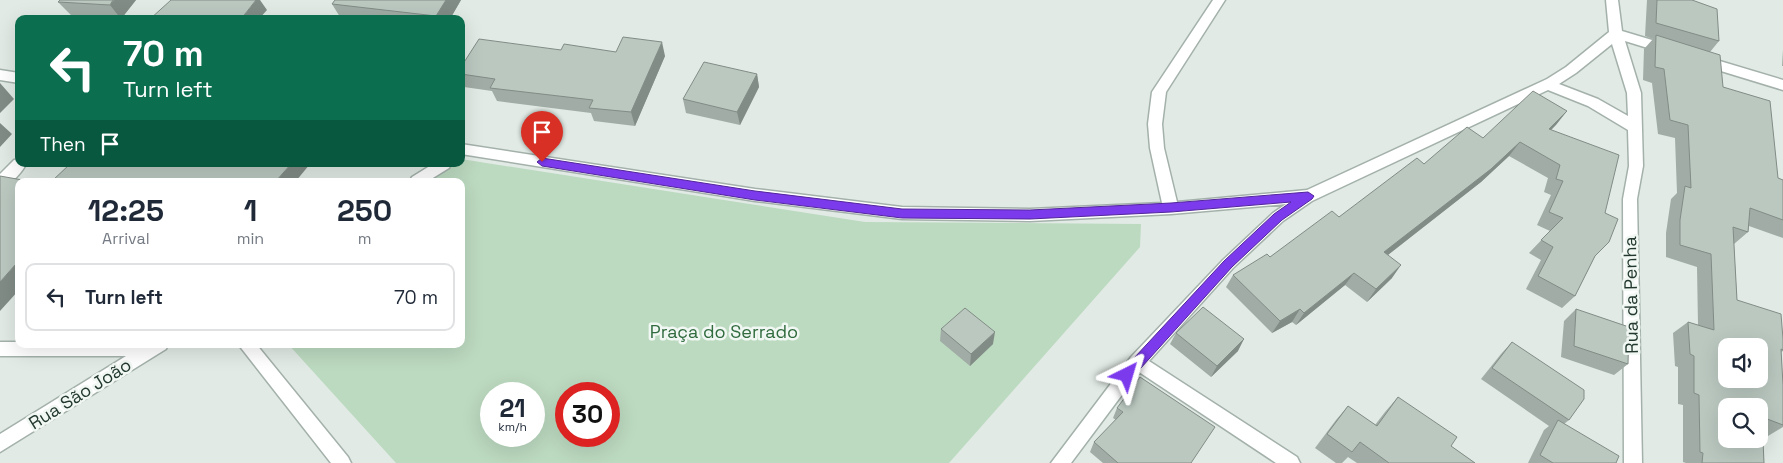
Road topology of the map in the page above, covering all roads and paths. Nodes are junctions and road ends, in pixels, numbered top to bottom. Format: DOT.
graph roads {
  1 [pos="1219,0"];
  2 [pos="1612,0"];
  3 [pos="1616,34"];
  4 [pos="0,75"];
  5 [pos="15,77"];
  6 [pos="1546,84"];
  7 [pos="1783,85"];
  8 [pos="1635,128"];
  9 [pos="465,150"];
  10 [pos="16,167"];
  11 [pos="439,167"];
  12 [pos="422,178"];
  13 [pos="0,183"];
  14 [pos="1308,196"];
  15 [pos="1171,208"];
  16 [pos="52,348"];
  17 [pos="152,348"];
  18 [pos="249,348"];
  19 [pos="0,349"];
  20 [pos="1137,362"];
  21 [pos="0,444"];
  22 [pos="342,463"];
  23 [pos="1060,463"];
  24 [pos="1291,463"];
  25 [pos="1633,463"];
  1 -- 15 [label="street"];
  2 -- 3 [label="street, Rua da Penha"];
  3 -- 6 [label="street"];
  3 -- 7 [label="street"];
  3 -- 8 [label="street, Rua da Penha"];
  4 -- 5 [label="street"];
  6 -- 8 [label="street"];
  6 -- 14 [label="street"];
  8 -- 25 [label="street, Rua da Penha"];
  9 -- 15 [label="street"];
  10 -- 13 [label="street"];
  11 -- 12 [label="street"];
  14 -- 15 [label="street"];
  14 -- 20 [label="street"];
  16 -- 19 [label="street"];
  17 -- 21 [label="street, Rua São João"];
  18 -- 22 [label="street"];
  20 -- 23 [label="street"];
  20 -- 24 [label="street"];
}
